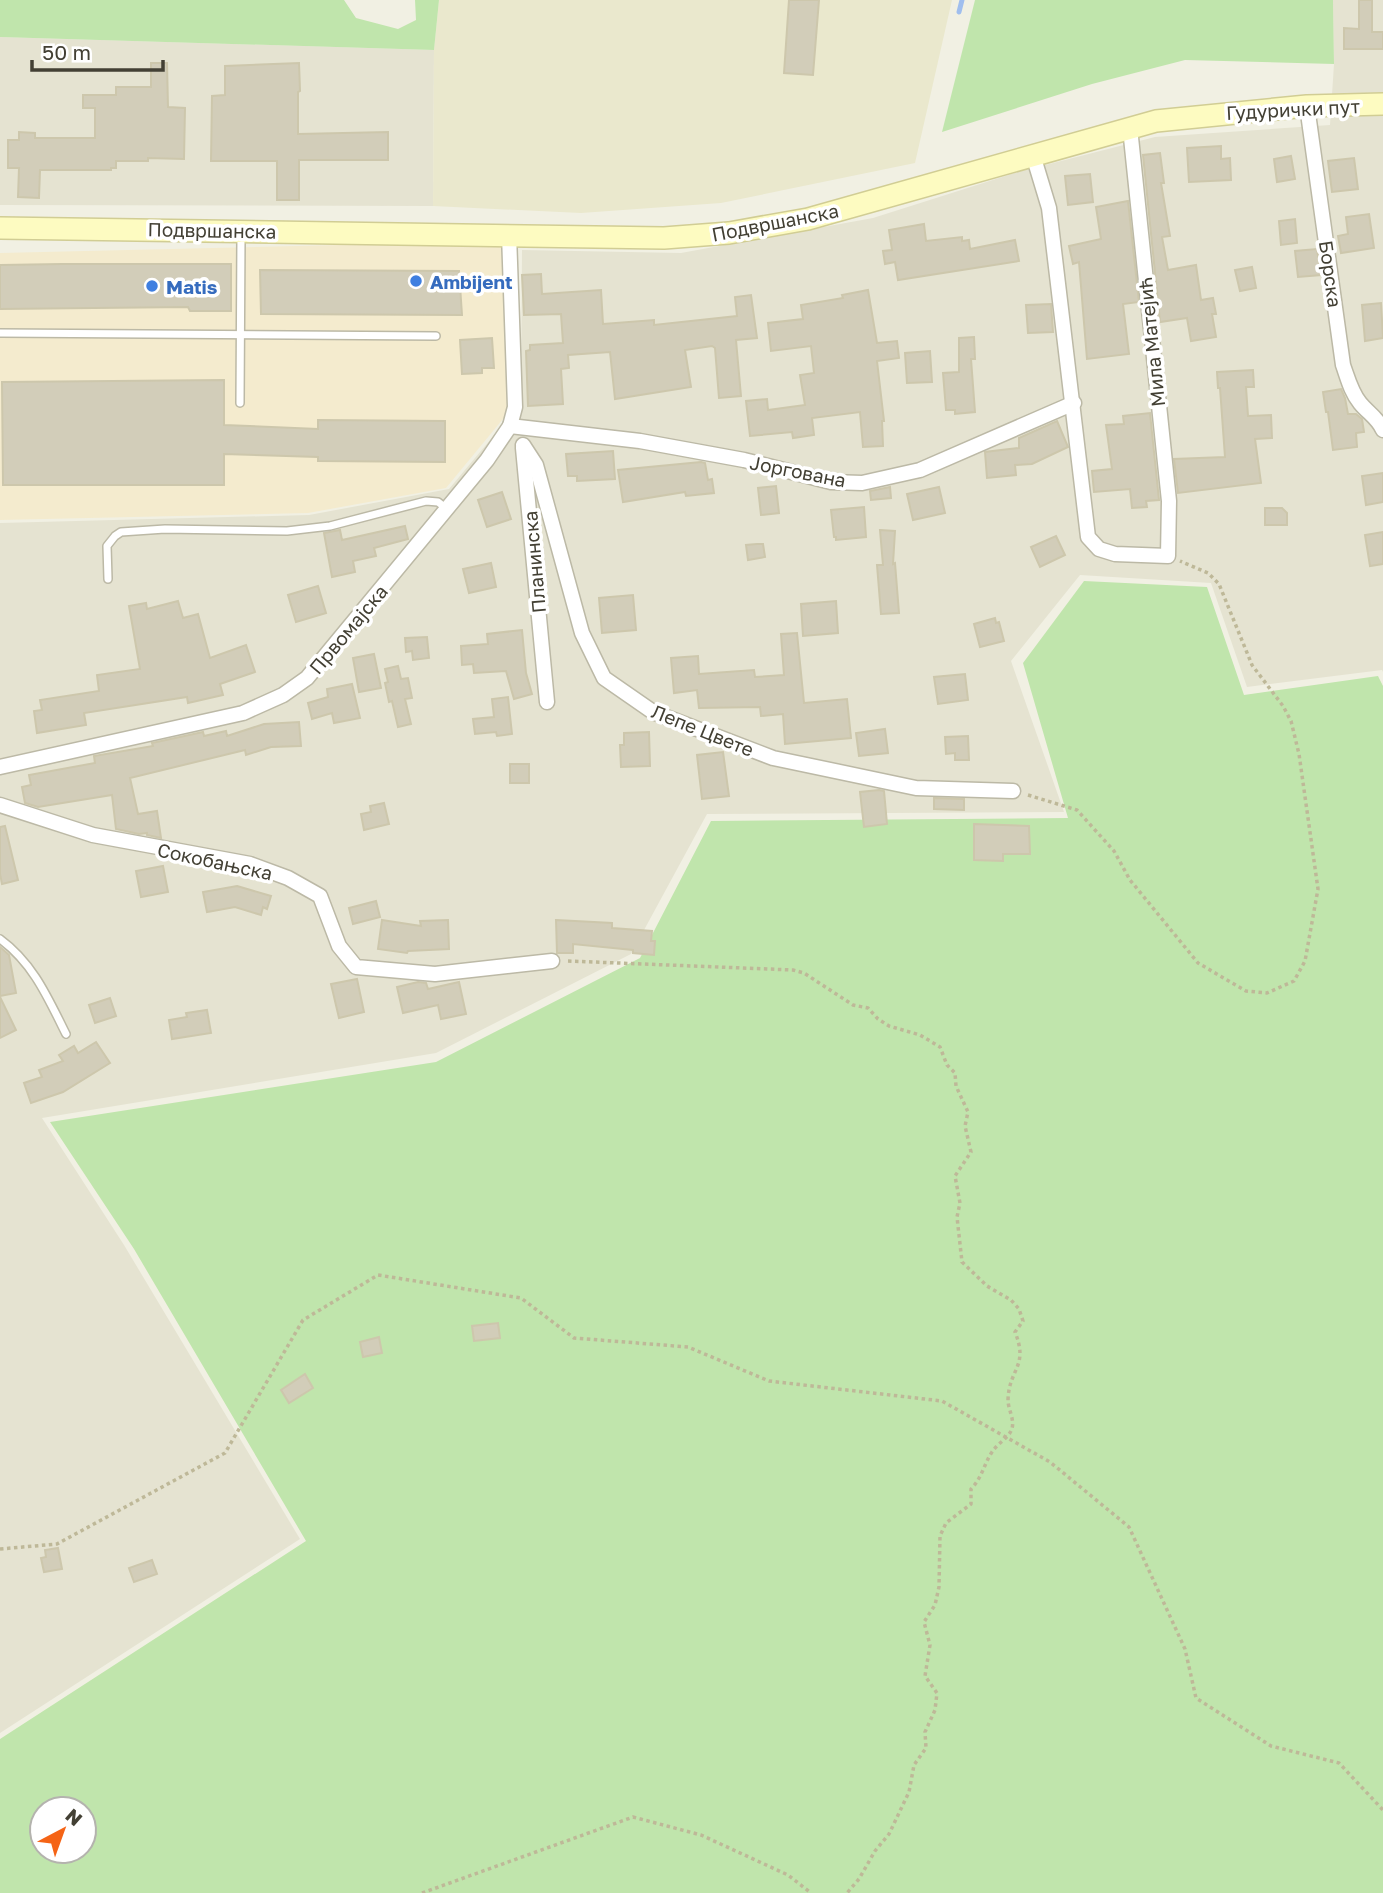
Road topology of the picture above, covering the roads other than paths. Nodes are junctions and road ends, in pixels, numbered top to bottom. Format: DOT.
graph roads {
  1 [pos="1383,104"];
  2 [pos="1307,106"];
  3 [pos="1204,115"];
  4 [pos="1130,128"];
  5 [pos="1033,155"];
  6 [pos="0,228"];
  7 [pos="242,231"];
  8 [pos="509,234"];
  9 [pos="0,333"];
  10 [pos="241,335"];
  11 [pos="436,336"];
  12 [pos="240,403"];
  13 [pos="1074,404"];
  14 [pos="510,426"];
  15 [pos="1383,430"];
  16 [pos="523,445"];
  17 [pos="447,509"];
  18 [pos="108,579"];
  19 [pos="547,702"];
  20 [pos="0,767"];
  21 [pos="1013,791"];
  22 [pos="0,805"];
  23 [pos="0,939"];
  24 [pos="552,961"];
  25 [pos="66,1034"];
  1 -- 2 [label="street, Гудурички пут"];
  2 -- 3 [label="street, Гудурички пут"];
  2 -- 15 [label="street, Борска"];
  3 -- 4 [label="street, Подвршанска"];
  4 -- 5 [label="street, Подвршанска"];
  4 -- 13 [label="street, Мила Матејић"];
  5 -- 8 [label="street, Подвршанска"];
  5 -- 13 [label="street"];
  6 -- 7 [label="street, Подвршанска"];
  7 -- 8 [label="street, Подвршанска"];
  7 -- 10 [label="lane"];
  8 -- 14 [label="street"];
  9 -- 10 [label="lane"];
  10 -- 11 [label="lane"];
  10 -- 12 [label="lane"];
  13 -- 14 [label="street, Јоргована"];
  14 -- 16 [label="street, Планинска"];
  14 -- 17 [label="street, Првомајска"];
  16 -- 19 [label="street, Планинска"];
  16 -- 21 [label="street, Лепе Цвете"];
  17 -- 18 [label="lane"];
  17 -- 20 [label="street, Првомајска"];
  22 -- 24 [label="street, Сокобањска"];
  23 -- 25 [label="lane"];
}
